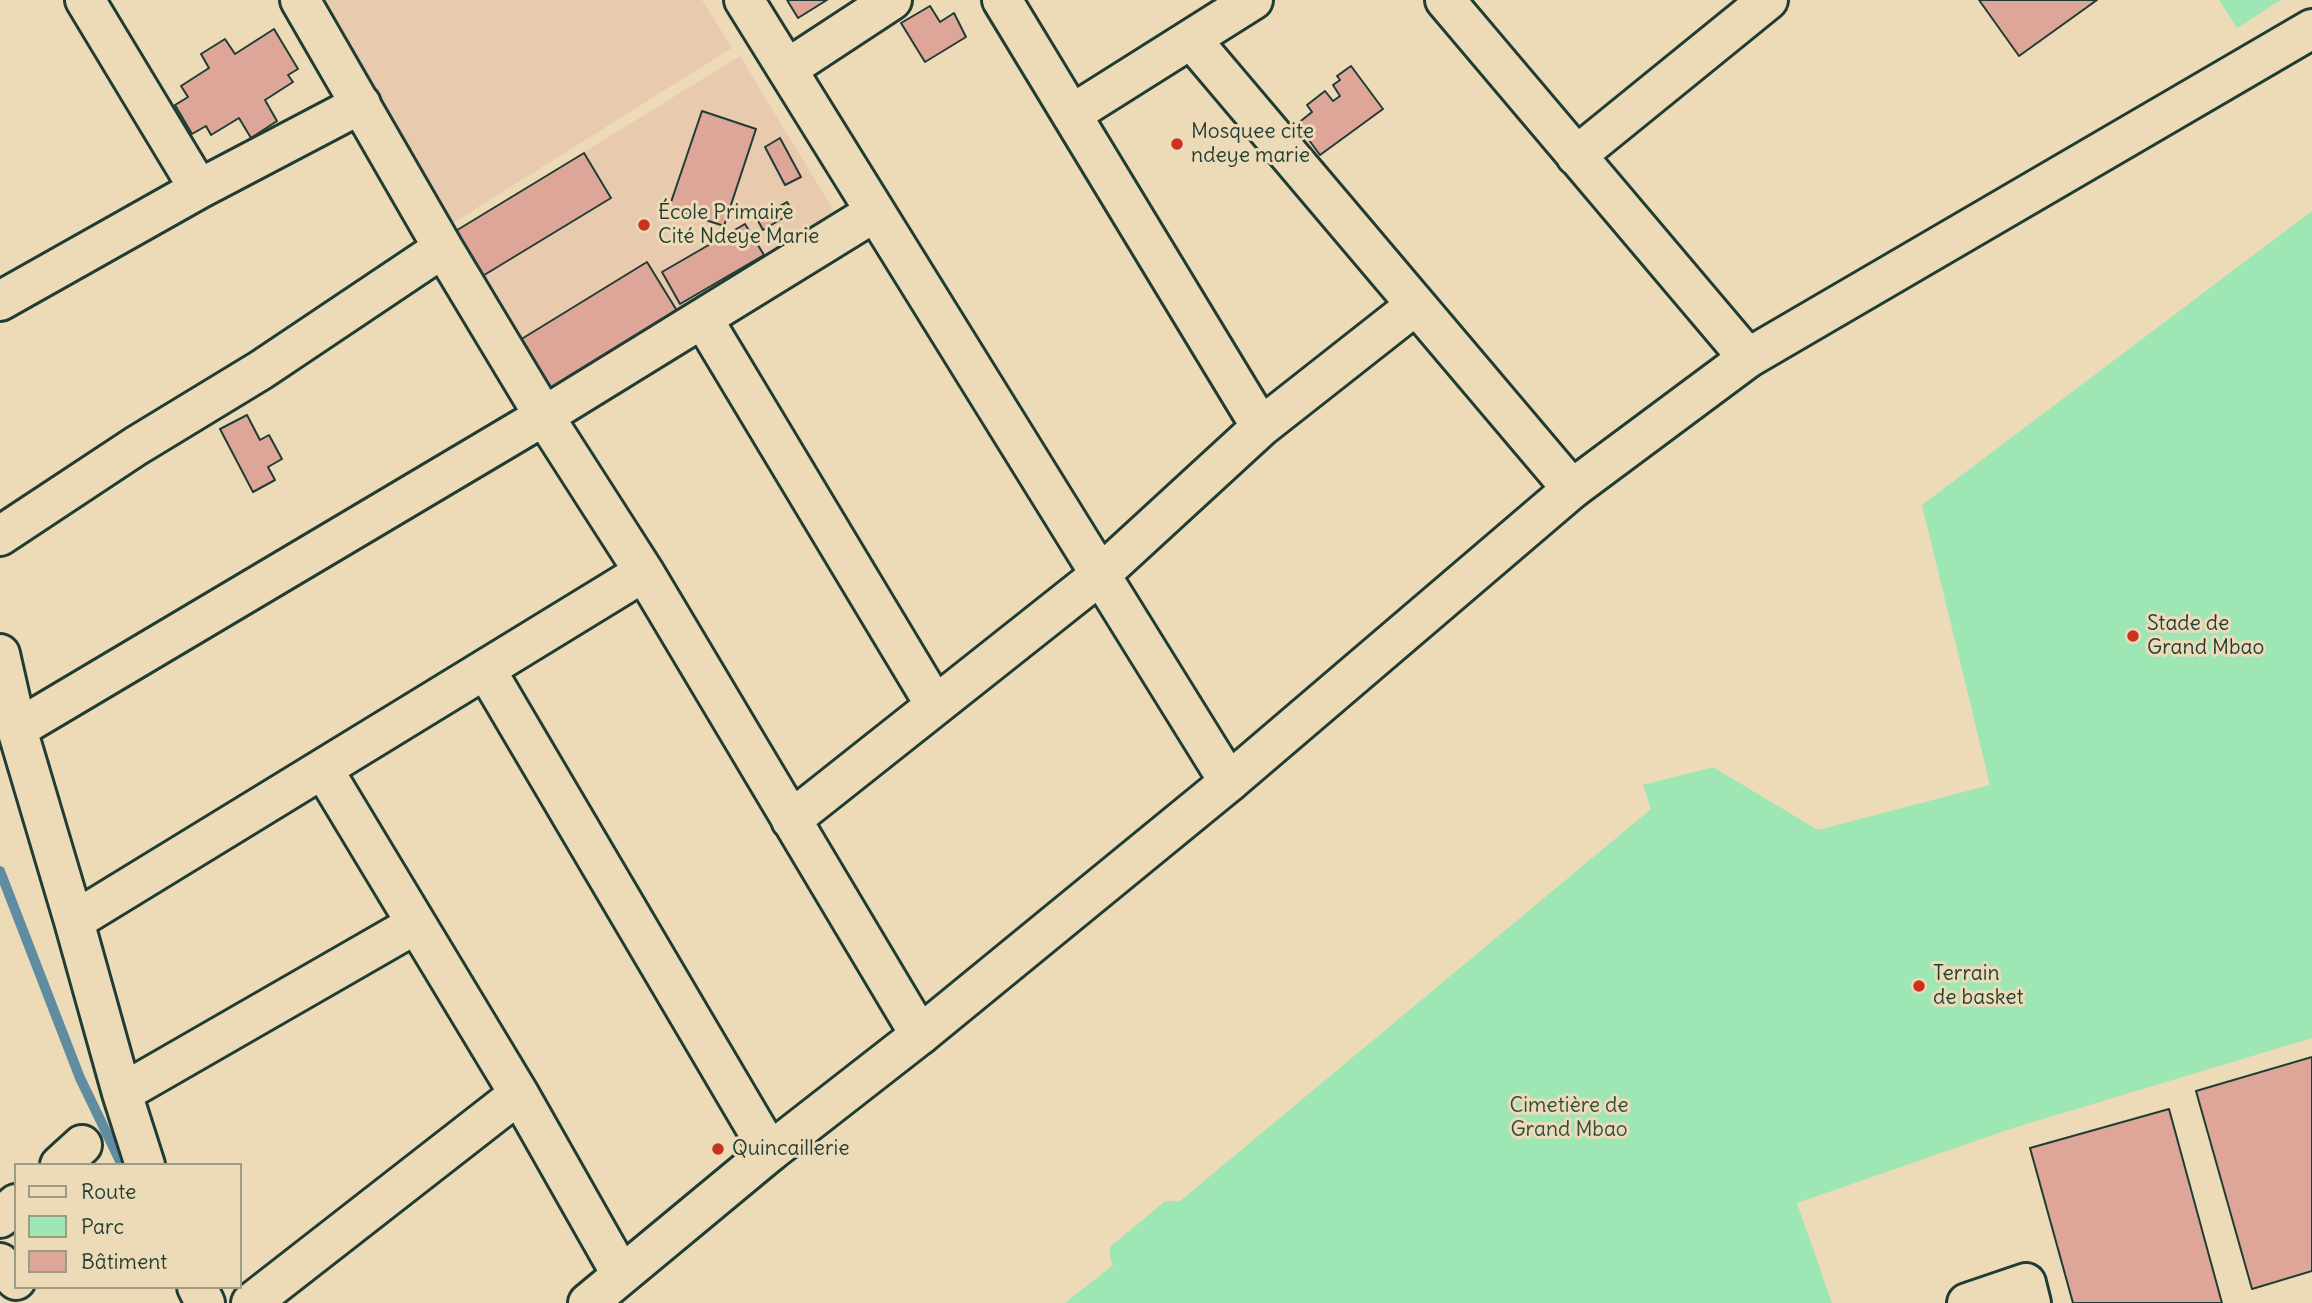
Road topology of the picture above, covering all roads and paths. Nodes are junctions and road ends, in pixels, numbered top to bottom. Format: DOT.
graph roads {
  1 [pos="85,0"];
  2 [pos="300,0"];
  3 [pos="744,0"];
  4 [pos="892,0"];
  5 [pos="1002,0"];
  6 [pos="1253,0"];
  7 [pos="1445,0"];
  8 [pos="1768,0"];
  9 [pos="2312,29"];
  10 [pos="1191,39"];
  11 [pos="787,69"];
  12 [pos="361,104"];
  13 [pos="1072,114"];
  14 [pos="1576,156"];
  15 [pos="199,189"];
  16 [pos="875,212"];
  17 [pos="443,248"];
  18 [pos="0,302"];
  19 [pos="1416,305"];
  20 [pos="703,319"];
  21 [pos="1748,358"];
  22 [pos="544,416"];
  23 [pos="1261,428"];
  24 [pos="1572,489"];
  25 [pos="0,536"];
  26 [pos="644,572"];
  27 [pos="1100,575"];
  28 [pos="0,654"];
  29 [pos="486,670"];
  30 [pos="935,705"];
  31 [pos="17,729"];
  32 [pos="323,769"];
  33 [pos="1228,782"];
  34 [pos="791,820"];
  35 [pos="74,921"];
  36 [pos="416,924"];
  37 [pos="920,1035"];
  38 [pos="122,1093"];
  39 [pos="519,1094"];
  40 [pos="770,1152"];
  41 [pos="144,1163"];
  42 [pos="14,1206"];
  43 [pos="0,1218"];
  44 [pos="0,1263"];
  45 [pos="621,1275"];
  46 [pos="14,1278"];
  47 [pos="24,1289"];
  48 [pos="36,1303"];
  49 [pos="251,1303"];
  50 [pos="587,1303"];
  51 [pos="1967,1303"];
  52 [pos="2031,1303"];
  1 -- 15 [label="street"];
  2 -- 12 [label="street"];
  3 -- 11 [label="street"];
  4 -- 11 [label="street"];
  5 -- 13 [label="street"];
  6 -- 10 [label="street"];
  7 -- 14 [label="street"];
  8 -- 14 [label="street"];
  9 -- 21 [label="street"];
  10 -- 13 [label="street"];
  10 -- 19 [label="street"];
  11 -- 16 [label="street"];
  12 -- 15 [label="street"];
  12 -- 17 [label="street"];
  13 -- 23 [label="street"];
  14 -- 21 [label="street"];
  15 -- 18 [label="street"];
  16 -- 20 [label="street"];
  16 -- 27 [label="street"];
  17 -- 22 [label="street"];
  17 -- 25 [label="street"];
  19 -- 23 [label="street"];
  19 -- 24 [label="street"];
  20 -- 22 [label="street"];
  20 -- 30 [label="street"];
  21 -- 24 [label="street"];
  22 -- 26 [label="street"];
  22 -- 31 [label="street"];
  23 -- 27 [label="street"];
  24 -- 33 [label="street"];
  26 -- 29 [label="street"];
  26 -- 34 [label="street"];
  27 -- 30 [label="street"];
  27 -- 33 [label="street"];
  28 -- 31 [label="street"];
  29 -- 32 [label="street"];
  29 -- 40 [label="street"];
  30 -- 34 [label="street"];
  31 -- 35 [label="street"];
  32 -- 35 [label="street"];
  32 -- 36 [label="street"];
  33 -- 37 [label="street"];
  34 -- 37 [label="street"];
  35 -- 38 [label="street"];
  36 -- 38 [label="street"];
  36 -- 39 [label="street"];
  37 -- 40 [label="street"];
  38 -- 41 [label="street"];
  39 -- 45 [label="street"];
  39 -- 49 [label="street"];
  40 -- 45 [label="street"];
  42 -- 43 [label="street"];
  44 -- 46 [label="street"];
  45 -- 50 [label="street"];
  47 -- 48 [label="street"];
  51 -- 52 [label="street"];
}
